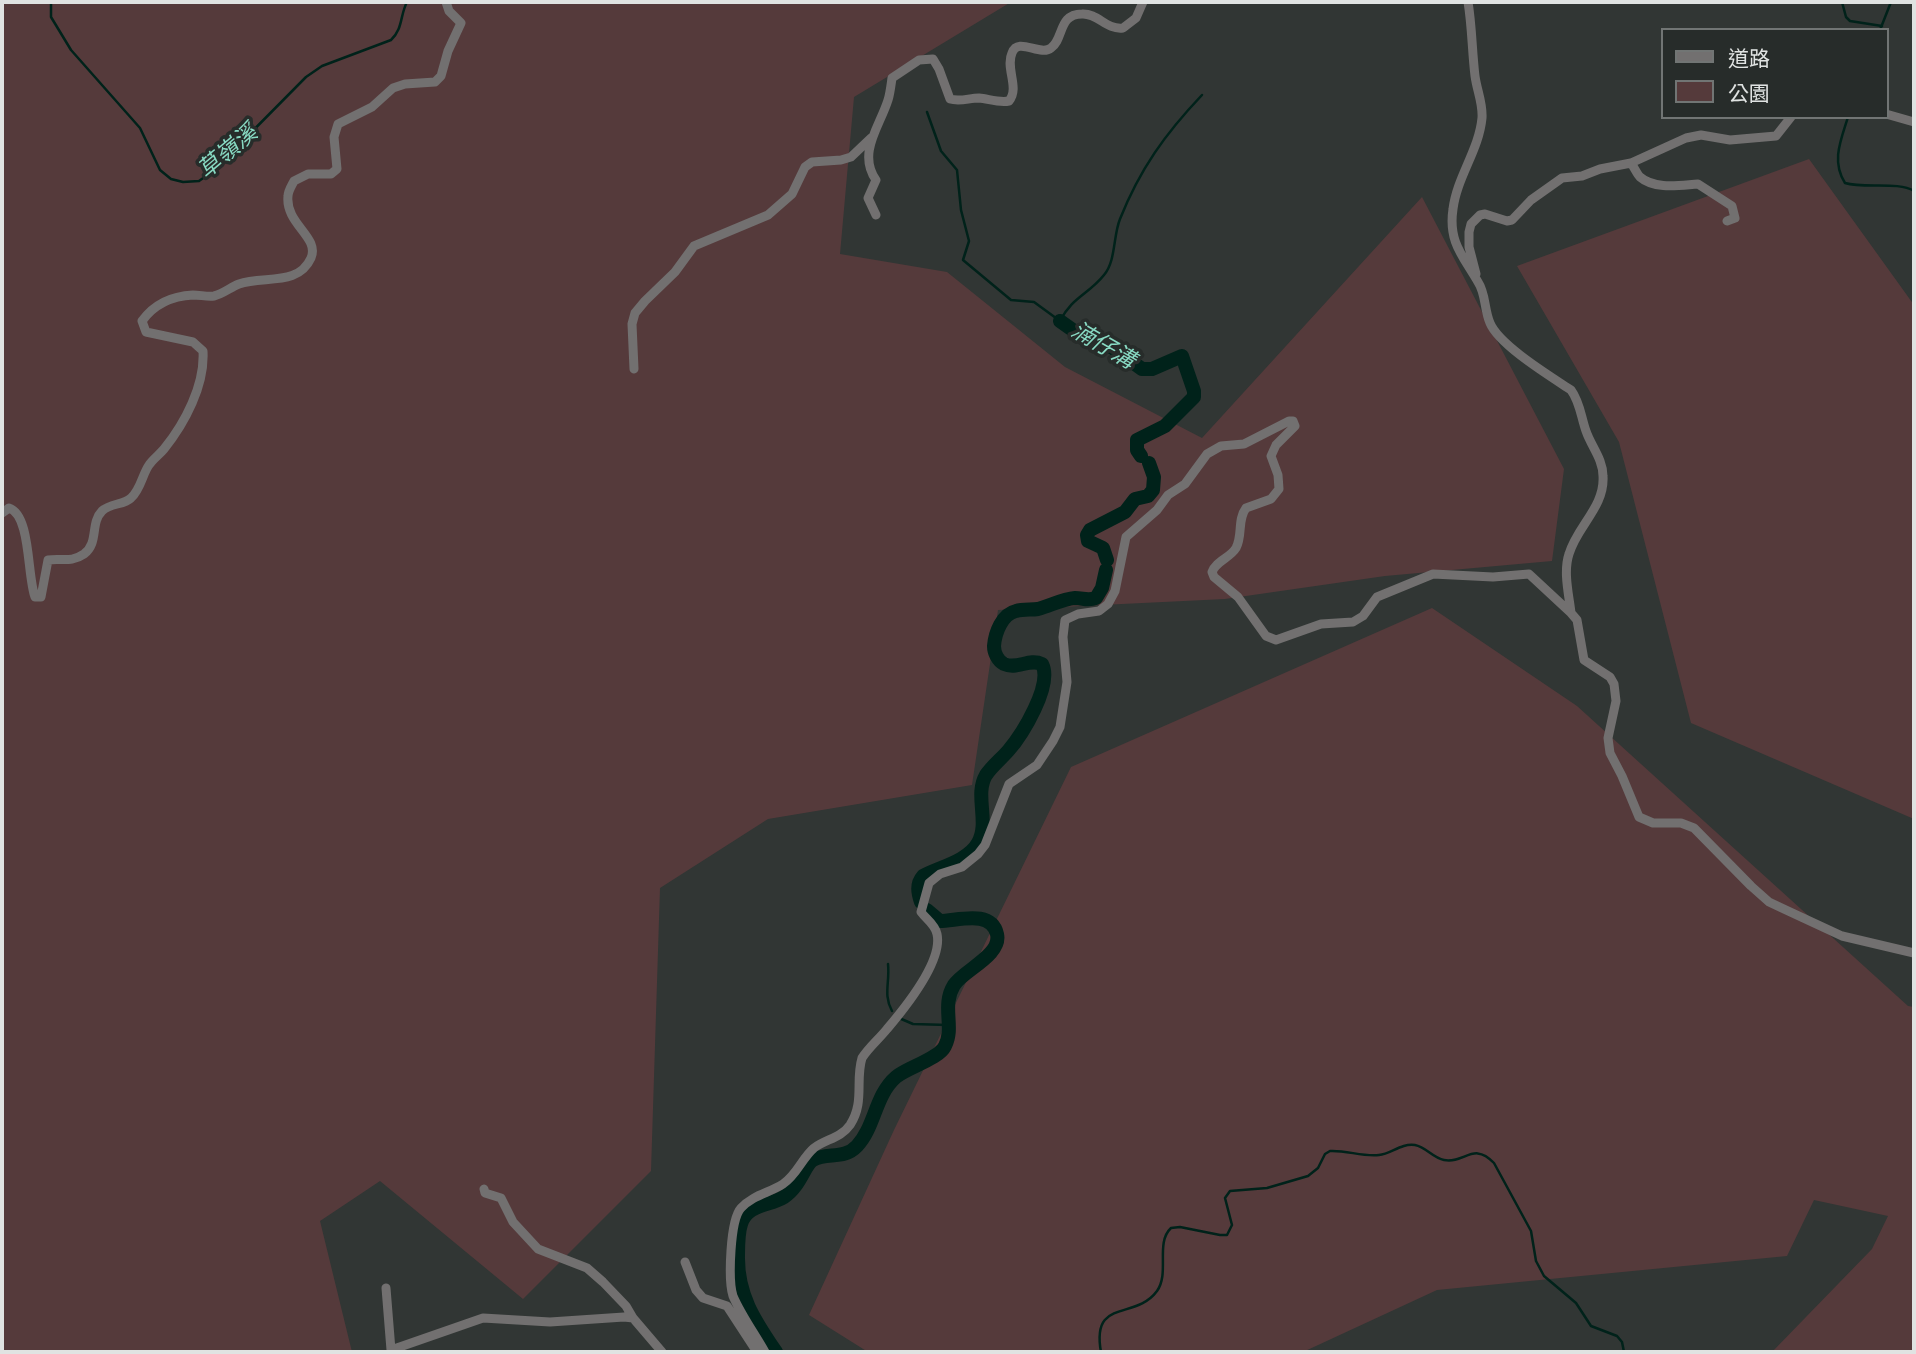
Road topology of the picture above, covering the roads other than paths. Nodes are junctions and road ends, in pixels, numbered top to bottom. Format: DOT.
graph roads {
  1 [pos="446,2"];
  2 [pos="1143,2"];
  3 [pos="1468,2"];
  4 [pos="1888,115"];
  5 [pos="1789,119"];
  6 [pos="1914,122"];
  7 [pos="871,138"];
  8 [pos="1631,163"];
  9 [pos="876,215"];
  10 [pos="1727,221"];
  11 [pos="1479,282"];
  12 [pos="634,369"];
  13 [pos="2,513"];
  14 [pos="1571,613"];
  15 [pos="1914,953"];
  16 [pos="484,1189"];
  17 [pos="685,1262"];
  18 [pos="386,1288"];
  19 [pos="633,1318"];
  20 [pos="662,1352"];
  21 [pos="757,1352"];
  22 [pos="765,1352"];
  1 -- 13 [label="street"];
  2 -- 7 [label="street"];
  3 -- 11 [label="street"];
  4 -- 6 [label="street"];
  5 -- 8 [label="street"];
  7 -- 9 [label="street"];
  7 -- 12 [label="street"];
  8 -- 10 [label="street"];
  8 -- 11 [label="street"];
  11 -- 14 [label="street"];
  14 -- 15 [label="street"];
  14 -- 22 [label="street"];
  16 -- 19 [label="street"];
  17 -- 21 [label="street"];
  18 -- 19 [label="street"];
  19 -- 20 [label="street"];
}
